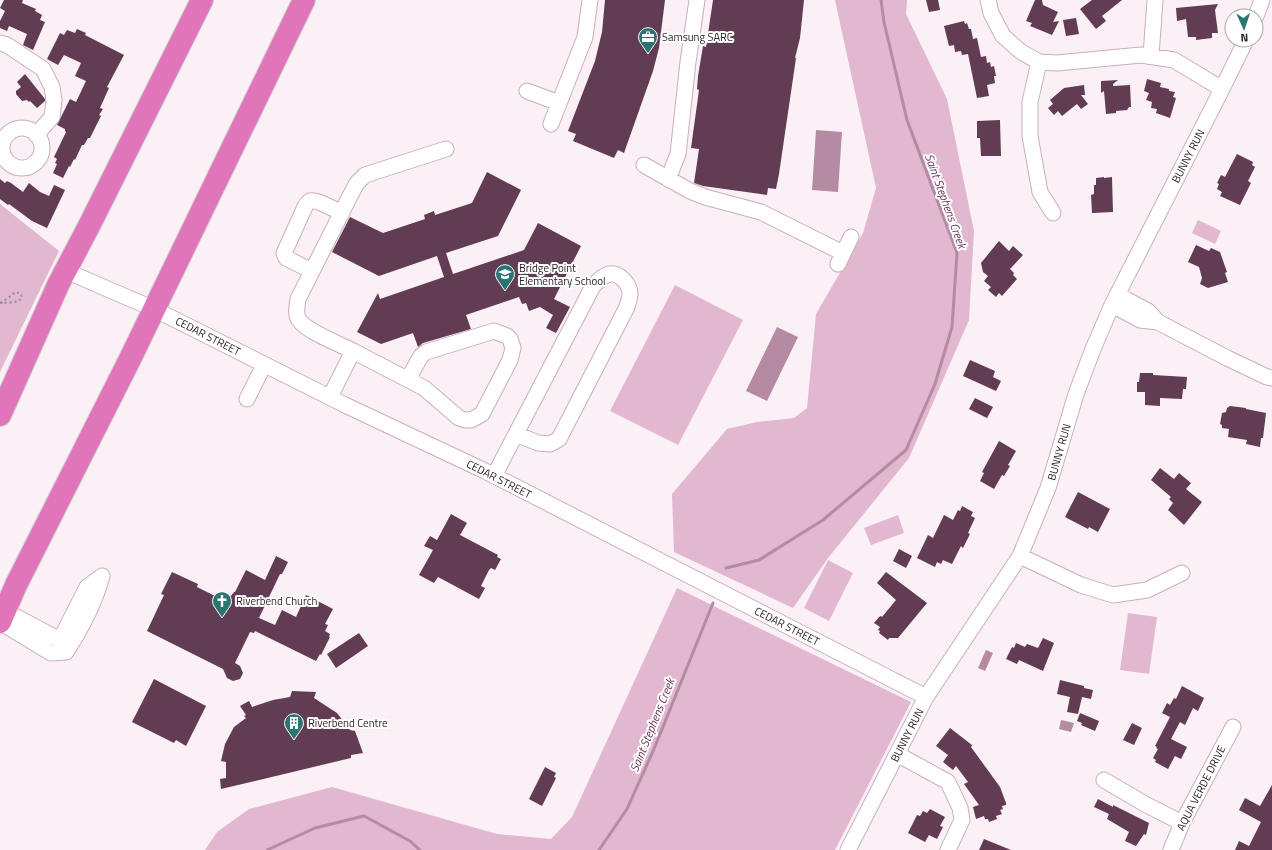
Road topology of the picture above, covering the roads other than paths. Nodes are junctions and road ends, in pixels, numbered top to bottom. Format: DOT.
graph roads {
  1 [pos="202,0"];
  2 [pos="304,0"];
  3 [pos="590,0"];
  4 [pos="697,0"];
  5 [pos="988,0"];
  6 [pos="1155,0"];
  7 [pos="0,43"];
  8 [pos="1242,48"];
  9 [pos="1151,56"];
  10 [pos="1039,62"];
  11 [pos="1222,89"];
  12 [pos="527,91"];
  13 [pos="560,103"];
  14 [pos="551,124"];
  15 [pos="36,135"];
  16 [pos="446,149"];
  17 [pos="644,165"];
  18 [pos="668,179"];
  19 [pos="342,213"];
  20 [pos="1053,213"];
  21 [pos="851,237"];
  22 [pos="66,271"];
  23 [pos="312,271"];
  24 [pos="1115,300"];
  25 [pos="154,308"];
  26 [pos="354,351"];
  27 [pos="264,365"];
  28 [pos="1272,378"];
  29 [pos="408,379"];
  30 [pos="330,397"];
  31 [pos="247,399"];
  32 [pos="0,415"];
  33 [pos="516,434"];
  34 [pos="494,476"];
  35 [pos="1020,556"];
  36 [pos="1182,573"];
  37 [pos="2,618"];
  38 [pos="63,646"];
  39 [pos="926,697"];
  40 [pos="1233,727"];
  41 [pos="897,754"];
  42 [pos="1104,780"];
  43 [pos="1182,823"];
  44 [pos="848,850"];
  45 [pos="948,850"];
  46 [pos="1171,850"];
  1 -- 22 [label="highway"];
  2 -- 25 [label="highway"];
  3 -- 13 [label="street"];
  4 -- 18 [label="street"];
  5 -- 10 [label="street"];
  6 -- 9 [label="street"];
  7 -- 15 [label="street"];
  8 -- 11 [label="street, BUNNY RUN"];
  9 -- 10 [label="street"];
  9 -- 11 [label="street"];
  10 -- 20 [label="street"];
  11 -- 24 [label="street, BUNNY RUN"];
  12 -- 13 [label="street"];
  13 -- 14 [label="street"];
  16 -- 19 [label="street"];
  17 -- 18 [label="street"];
  18 -- 21 [label="street"];
  19 -- 23 [label="street"];
  19 -- 23 [label="street"];
  22 -- 25 [label="street, CEDAR STREET"];
  22 -- 32 [label="highway"];
  23 -- 26 [label="street"];
  24 -- 28 [label="street"];
  24 -- 35 [label="street, BUNNY RUN"];
  25 -- 27 [label="street, CEDAR STREET"];
  25 -- 37 [label="highway"];
  26 -- 29 [label="street"];
  26 -- 30 [label="street"];
  27 -- 30 [label="street, CEDAR STREET"];
  27 -- 31 [label="street"];
  29 -- 29 [label="street"];
  30 -- 34 [label="street, CEDAR STREET"];
  33 -- 33 [label="street"];
  33 -- 34 [label="street"];
  34 -- 39 [label="street, CEDAR STREET"];
  35 -- 36 [label="street"];
  35 -- 39 [label="street, BUNNY RUN"];
  37 -- 38 [label="street"];
  39 -- 41 [label="street, BUNNY RUN"];
  40 -- 43 [label="street, AQUA VERDE DRIVE"];
  41 -- 44 [label="street, BUNNY RUN"];
  41 -- 45 [label="street"];
  42 -- 43 [label="street"];
  43 -- 46 [label="street, AQUA VERDE DRIVE"];
}
